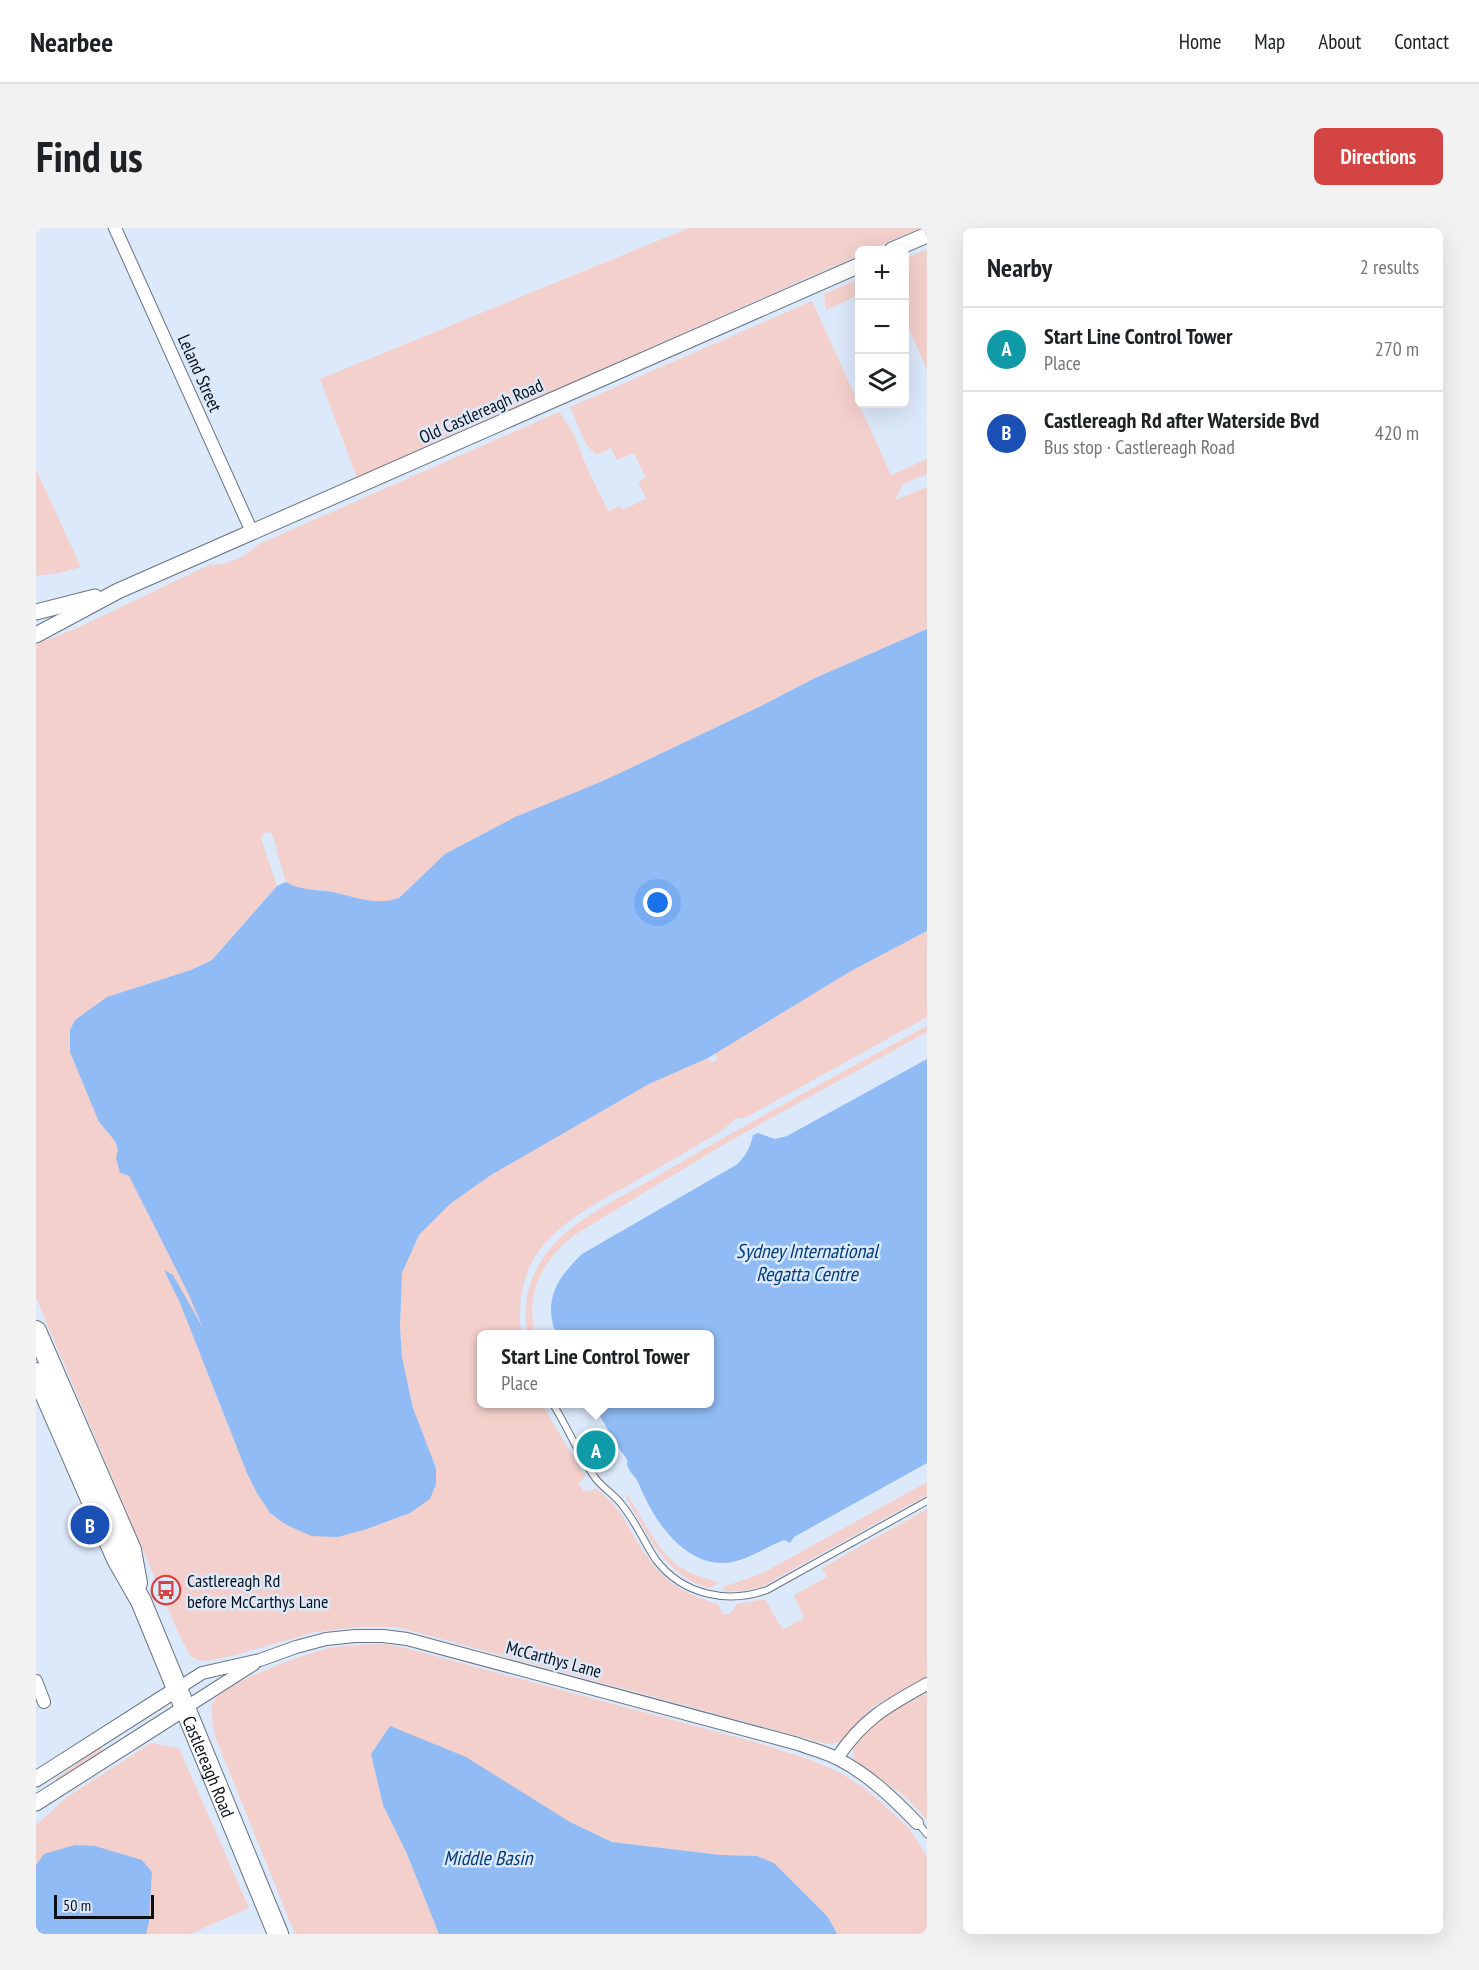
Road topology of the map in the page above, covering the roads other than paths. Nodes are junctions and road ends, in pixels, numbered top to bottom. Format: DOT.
graph roads {
  1 [pos="115,228"];
  2 [pos="927,235"];
  3 [pos="901,246"];
  4 [pos="855,267"];
  5 [pos="252,532"];
  6 [pos="118,591"];
  7 [pos="36,612"];
  8 [pos="36,635"];
  9 [pos="36,1331"];
  10 [pos="36,1373"];
  11 [pos="555,1408"];
  12 [pos="927,1501"];
  13 [pos="141,1600"];
  14 [pos="260,1660"];
  15 [pos="36,1681"];
  16 [pos="927,1684"];
  17 [pos="177,1689"];
  18 [pos="44,1702"];
  19 [pos="185,1708"];
  20 [pos="837,1758"];
  21 [pos="36,1779"];
  22 [pos="37,1802"];
  23 [pos="917,1822"];
  24 [pos="927,1834"];
  25 [pos="278,1934"];
  1 -- 5 [label="street, Leland Street"];
  2 -- 3 [label="street"];
  4 -- 5 [label="street, Old Castlereagh Road"];
  5 -- 6 [label="street, Old Castlereagh Road"];
  6 -- 7 [label="street, Old Castlereagh Road"];
  6 -- 8 [label="street, Old Castlereagh Road"];
  9 -- 13 [label="main road, Castlereagh Road"];
  10 -- 13 [label="main road, Castlereagh Road"];
  11 -- 12 [label="lane"];
  13 -- 17 [label="main road, Castlereagh Road"];
  14 -- 17 [label="street, McCarthys Lane"];
  14 -- 19 [label="street, McCarthys Lane"];
  14 -- 20 [label="street, McCarthys Lane"];
  15 -- 18 [label="street"];
  16 -- 20 [label="street"];
  17 -- 19 [label="main road, Castlereagh Road"];
  17 -- 21 [label="street"];
  19 -- 22 [label="street"];
  19 -- 25 [label="main road, Castlereagh Road"];
  20 -- 23 [label="street, McCarthys Lane"];
  23 -- 24 [label="lane"];
}
